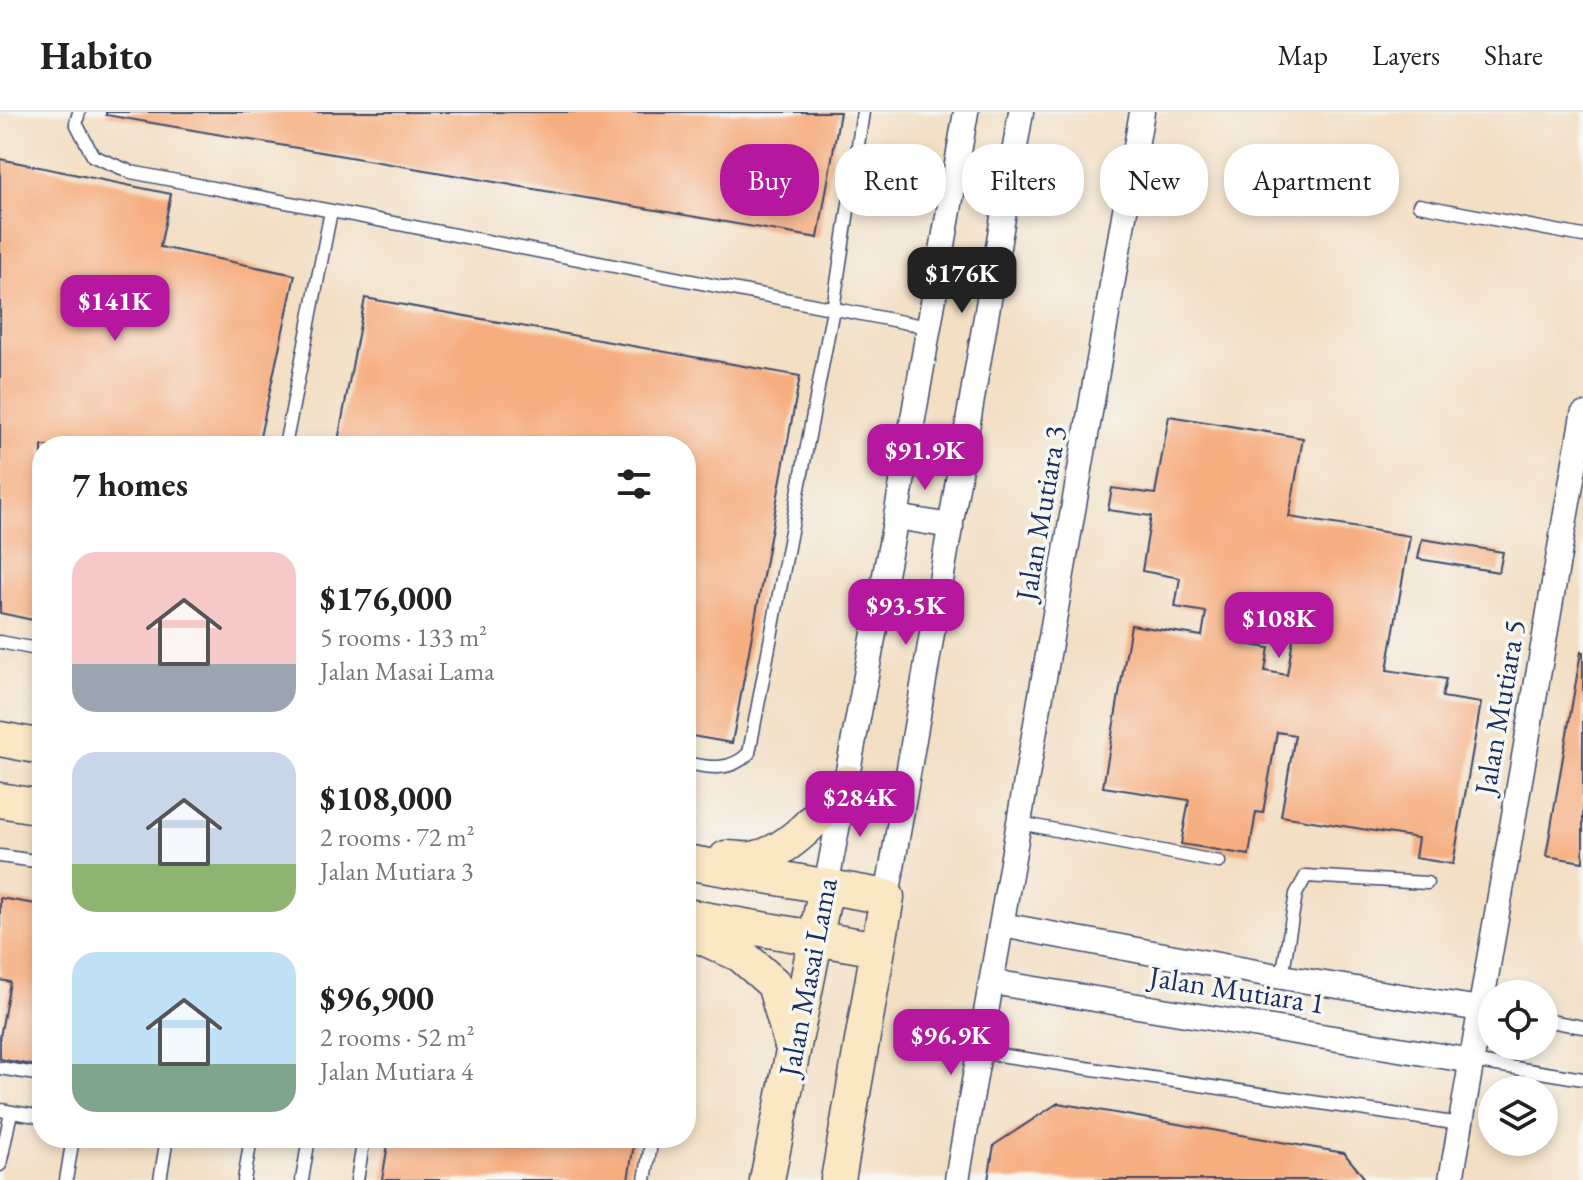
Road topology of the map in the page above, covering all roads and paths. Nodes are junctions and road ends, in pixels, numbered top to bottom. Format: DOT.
graph roads {
  1 [pos="79,112"];
  2 [pos="863,112"];
  3 [pos="966,112"];
  4 [pos="1021,112"];
  5 [pos="1142,112"];
  6 [pos="1419,205"];
  7 [pos="331,211"];
  8 [pos="1583,236"];
  9 [pos="833,309"];
  10 [pos="928,327"];
  11 [pos="1583,415"];
  12 [pos="287,436"];
  13 [pos="896,517"];
  14 [pos="951,526"];
  15 [pos="0,642"];
  16 [pos="32,648"];
  17 [pos="0,739"];
  18 [pos="32,745"];
  19 [pos="696,765"];
  20 [pos="847,782"];
  21 [pos="0,800"];
  22 [pos="32,805"];
  23 [pos="1020,823"];
  24 [pos="0,856"];
  25 [pos="696,860"];
  26 [pos="32,861"];
  27 [pos="696,862"];
  28 [pos="1219,862"];
  29 [pos="1427,883"];
  30 [pos="826,887"];
  31 [pos="887,897"];
  32 [pos="696,918"];
  33 [pos="1002,925"];
  34 [pos="696,935"];
  35 [pos="816,938"];
  36 [pos="878,949"];
  37 [pos="1282,977"];
  38 [pos="1491,980"];
  39 [pos="992,982"];
  40 [pos="1478,1009"];
  41 [pos="1558,1023"];
  42 [pos="1583,1027"];
  43 [pos="1478,1039"];
  44 [pos="793,1050"];
  45 [pos="979,1052"];
  46 [pos="1472,1061"];
  47 [pos="0,1068"];
  48 [pos="32,1073"];
  49 [pos="1583,1079"];
  50 [pos="5,1111"];
  51 [pos="32,1115"];
  52 [pos="1460,1124"];
  53 [pos="71,1148"];
  54 [pos="165,1148"];
  55 [pos="249,1148"];
  56 [pos="307,1148"];
  57 [pos="362,1148"];
  58 [pos="650,1148"];
  59 [pos="0,1165"];
  60 [pos="66,1180"];
  61 [pos="160,1180"];
  62 [pos="244,1180"];
  63 [pos="302,1180"];
  64 [pos="357,1180"];
  65 [pos="645,1180"];
  66 [pos="767,1180"];
  67 [pos="838,1180"];
  68 [pos="957,1180"];
  69 [pos="1451,1180"];
  1 -- 7 [label="lane"];
  2 -- 9 [label="lane"];
  3 -- 10 [label="street, Jalan Masai Lama"];
  4 -- 14 [label="street, Jalan Masai Lama"];
  5 -- 23 [label="street, Jalan Mutiara 3"];
  6 -- 8 [label="lane"];
  7 -- 9 [label="lane"];
  7 -- 12 [label="lane"];
  9 -- 10 [label="lane"];
  9 -- 19 [label="lane"];
  10 -- 13 [label="street, Jalan Masai Lama"];
  11 -- 38 [label="street, Jalan Mutiara 5"];
  13 -- 14 [label="street"];
  13 -- 20 [label="street, Jalan Masai Lama"];
  14 -- 31 [label="street, Jalan Masai Lama"];
  15 -- 16 [label="lane"];
  17 -- 18 [label="main road"];
  20 -- 25 [label="main road"];
  20 -- 30 [label="street, Jalan Masai Lama"];
  21 -- 22 [label="main road"];
  23 -- 28 [label="lane"];
  23 -- 33 [label="street, Jalan Mutiara 3"];
  24 -- 26 [label="lane"];
  27 -- 30 [label="main road"];
  29 -- 37 [label="lane"];
  30 -- 31 [label="main road"];
  30 -- 35 [label="main road, Jalan Masai Lama"];
  31 -- 36 [label="main road, Jalan Masai Lama"];
  32 -- 35 [label="main road"];
  33 -- 37 [label="street, Jalan Mutiara 1"];
  33 -- 39 [label="street, Jalan Mutiara 3"];
  34 -- 44 [label="main road"];
  35 -- 36 [label="main road"];
  35 -- 44 [label="main road, Jalan Masai Lama"];
  36 -- 67 [label="main road, Jalan Masai Lama"];
  37 -- 40 [label="street, Jalan Mutiara 1"];
  39 -- 45 [label="street, Jalan Mutiara 3"];
  39 -- 46 [label="street, Jalan Mutiara 1"];
  41 -- 42 [label="lane"];
  43 -- 46 [label="street, Jalan Mutiara 5"];
  44 -- 66 [label="main road, Jalan Masai Lama"];
  45 -- 52 [label="lane"];
  45 -- 68 [label="street, Jalan Mutiara 3"];
  46 -- 49 [label="lane"];
  46 -- 52 [label="street, Jalan Mutiara 5"];
  47 -- 48 [label="lane"];
  50 -- 51 [label="lane"];
  50 -- 59 [label="lane"];
  52 -- 69 [label="street, Jalan Mutiara 5"];
  53 -- 60 [label="lane"];
  54 -- 61 [label="lane"];
  55 -- 62 [label="lane"];
  56 -- 63 [label="lane"];
  57 -- 64 [label="lane"];
  58 -- 65 [label="lane"];
}
